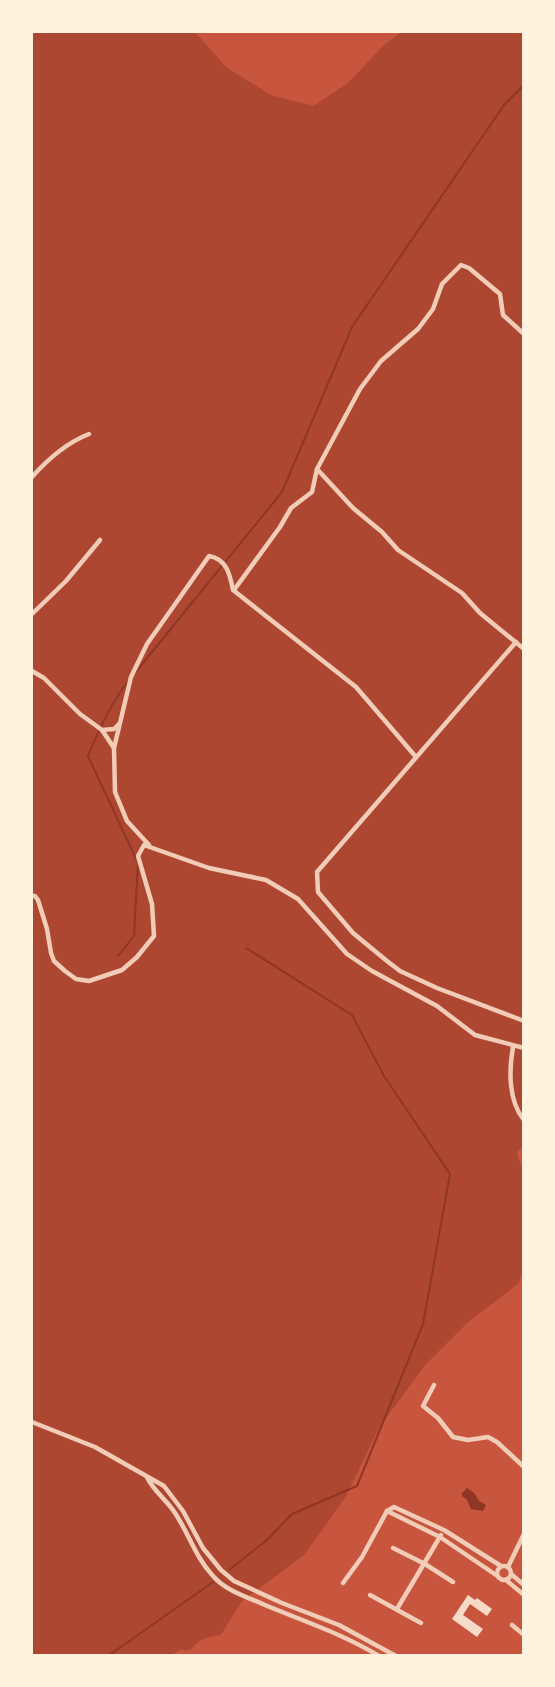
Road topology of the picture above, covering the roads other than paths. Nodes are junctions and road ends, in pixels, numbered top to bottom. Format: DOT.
graph roads {
  1 [pos="524,334"];
  2 [pos="89,434"];
  3 [pos="317,469"];
  4 [pos="32,477"];
  5 [pos="100,540"];
  6 [pos="233,590"];
  7 [pos="32,614"];
  8 [pos="516,642"];
  9 [pos="524,650"];
  10 [pos="32,671"];
  11 [pos="119,724"];
  12 [pos="102,730"];
  13 [pos="114,748"];
  14 [pos="416,757"];
  15 [pos="149,846"];
  16 [pos="32,896"];
  17 [pos="524,1021"];
  18 [pos="513,1047"];
  19 [pos="524,1048"];
  20 [pos="524,1120"];
  21 [pos="434,1385"];
  22 [pos="32,1422"];
  23 [pos="524,1467"];
  24 [pos="147,1477"];
  25 [pos="387,1511"];
  26 [pos="444,1530"];
  27 [pos="524,1534"];
  28 [pos="440,1537"];
  29 [pos="393,1548"];
  30 [pos="214,1562"];
  31 [pos="425,1564"];
  32 [pos="501,1566"];
  33 [pos="508,1567"];
  34 [pos="207,1569"];
  35 [pos="511,1574"];
  36 [pos="496,1575"];
  37 [pos="506,1580"];
  38 [pos="234,1581"];
  39 [pos="453,1582"];
  40 [pos="343,1583"];
  41 [pos="524,1585"];
  42 [pos="230,1590"];
  43 [pos="370,1595"];
  44 [pos="524,1595"];
  45 [pos="397,1609"];
  46 [pos="421,1623"];
  47 [pos="512,1625"];
  48 [pos="524,1635"];
  49 [pos="379,1656"];
  50 [pos="396,1656"];
  1 -- 3 [label="street"];
  2 -- 4 [label="street"];
  3 -- 6 [label="street"];
  3 -- 8 [label="street"];
  5 -- 7 [label="street"];
  6 -- 11 [label="street"];
  6 -- 14 [label="street"];
  8 -- 9 [label="street"];
  8 -- 14 [label="street"];
  10 -- 12 [label="street"];
  11 -- 12 [label="street"];
  11 -- 13 [label="street"];
  12 -- 13 [label="street"];
  13 -- 15 [label="street"];
  14 -- 17 [label="street"];
  15 -- 16 [label="street"];
  15 -- 18 [label="street"];
  18 -- 19 [label="street"];
  18 -- 20 [label="street"];
  21 -- 23 [label="street"];
  22 -- 24 [label="street"];
  24 -- 30 [label="street"];
  24 -- 34 [label="street"];
  25 -- 26 [label="street"];
  25 -- 28 [label="street"];
  25 -- 40 [label="street"];
  26 -- 28 [label="street"];
  26 -- 32 [label="street"];
  27 -- 33 [label="street"];
  28 -- 31 [label="street"];
  28 -- 36 [label="street"];
  29 -- 31 [label="street"];
  30 -- 34 [label="street"];
  30 -- 38 [label="street"];
  31 -- 39 [label="street"];
  31 -- 45 [label="street"];
  32 -- 33 [label="street"];
  32 -- 36 [label="street"];
  33 -- 35 [label="street"];
  34 -- 42 [label="street"];
  35 -- 37 [label="street"];
  35 -- 41 [label="street"];
  36 -- 37 [label="street"];
  37 -- 44 [label="street"];
  38 -- 42 [label="street"];
  38 -- 50 [label="street"];
  42 -- 49 [label="street"];
  43 -- 45 [label="street"];
  45 -- 46 [label="street"];
  47 -- 48 [label="street"];
}
